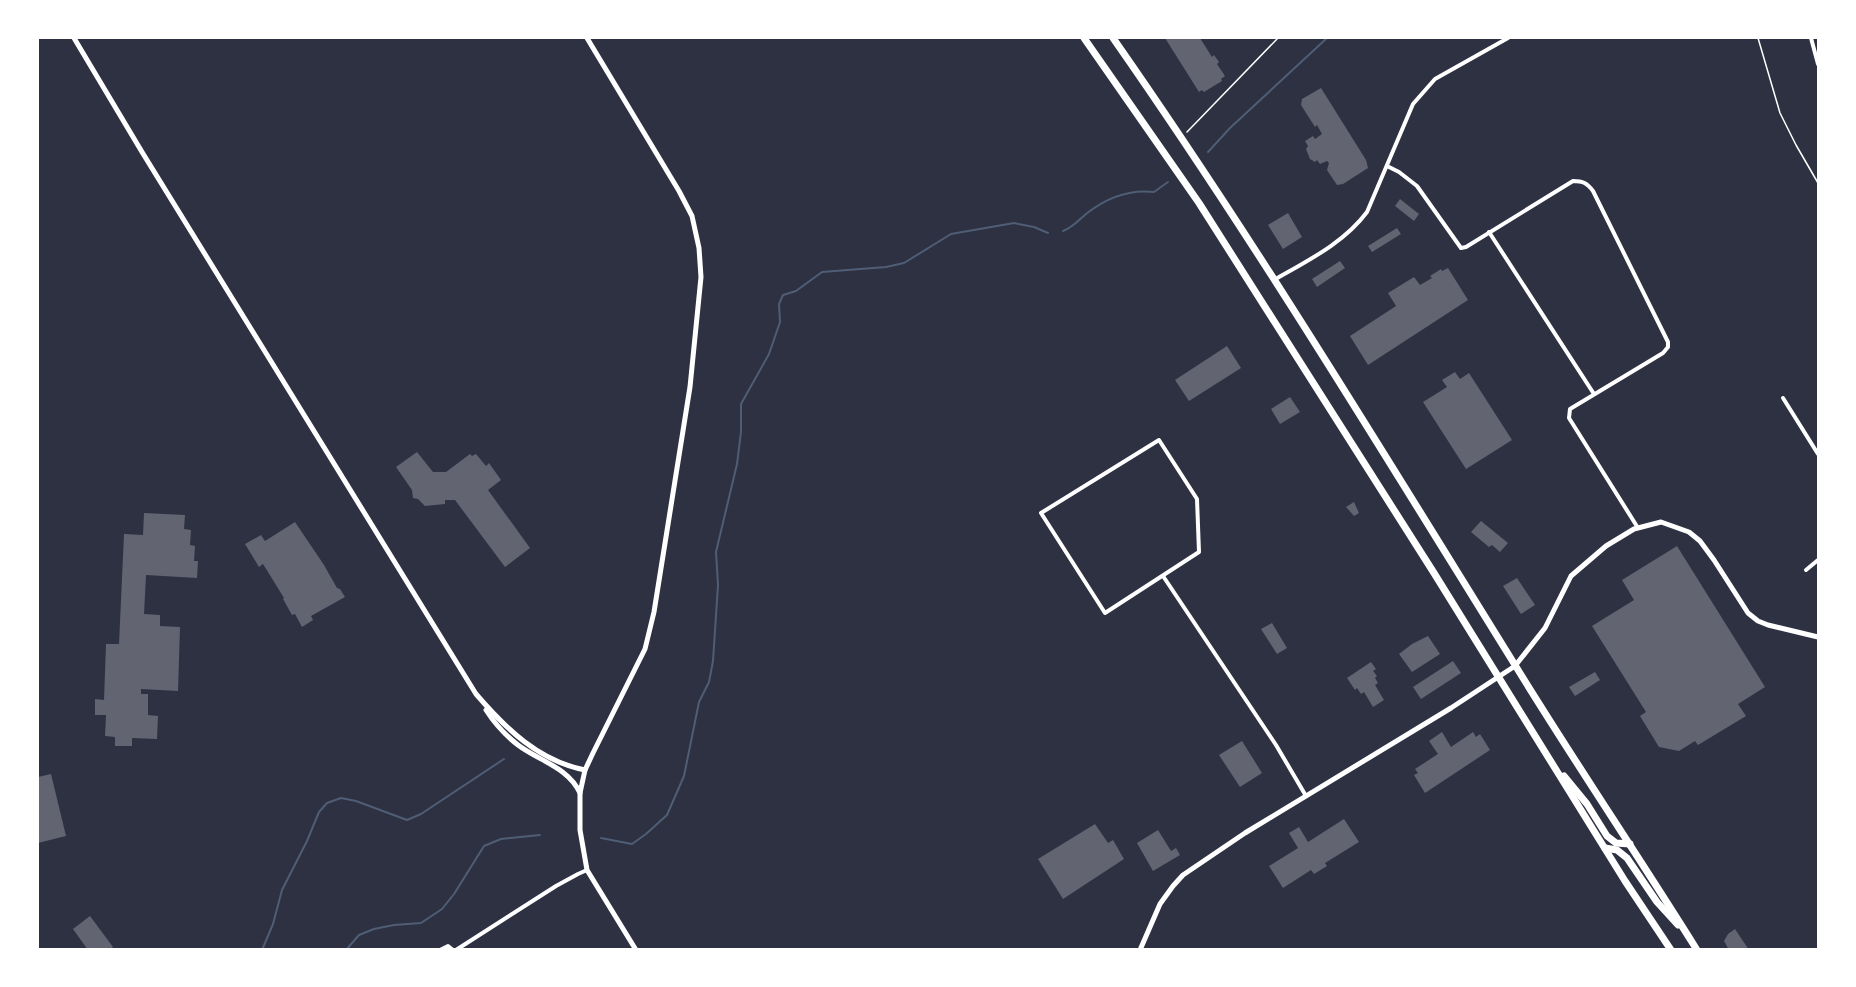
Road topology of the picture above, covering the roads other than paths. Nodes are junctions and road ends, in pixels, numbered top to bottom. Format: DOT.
graph roads {
  1 [pos="74,38"];
  2 [pos="587,38"];
  3 [pos="1084,38"];
  4 [pos="1113,38"];
  5 [pos="1508,38"];
  6 [pos="1811,38"];
  7 [pos="1818,64"];
  8 [pos="1387,166"];
  9 [pos="1489,232"];
  10 [pos="1273,280"];
  11 [pos="1594,394"];
  12 [pos="1783,398"];
  13 [pos="1818,454"];
  14 [pos="1638,528"];
  15 [pos="1818,560"];
  16 [pos="1806,570"];
  17 [pos="1163,576"];
  18 [pos="1818,637"];
  19 [pos="1515,666"];
  20 [pos="1498,677"];
  21 [pos="476,694"];
  22 [pos="1548,758"];
  23 [pos="585,770"];
  24 [pos="580,793"];
  25 [pos="1306,796"];
  26 [pos="1629,844"];
  27 [pos="1605,848"];
  28 [pos="587,870"];
  29 [pos="1690,938"];
  30 [pos="440,950"];
  31 [pos="454,950"];
  32 [pos="636,950"];
  33 [pos="1140,950"];
  34 [pos="1671,950"];
  35 [pos="1697,950"];
  1 -- 21 [label="street"];
  2 -- 23 [label="street"];
  3 -- 20 [label="highway"];
  4 -- 10 [label="highway"];
  5 -- 8 [label="street"];
  6 -- 7 [label="street"];
  8 -- 9 [label="street"];
  8 -- 10 [label="street"];
  9 -- 11 [label="street"];
  9 -- 11 [label="street"];
  10 -- 19 [label="highway"];
  11 -- 14 [label="street"];
  12 -- 13 [label="street"];
  14 -- 18 [label="street"];
  14 -- 19 [label="street"];
  15 -- 16 [label="street"];
  17 -- 17 [label="street"];
  17 -- 25 [label="street"];
  19 -- 20 [label="street"];
  19 -- 26 [label="highway"];
  20 -- 22 [label="highway"];
  20 -- 25 [label="street"];
  21 -- 23 [label="street"];
  21 -- 24 [label="street"];
  22 -- 26 [label="highway"];
  22 -- 27 [label="highway"];
  23 -- 24 [label="street"];
  24 -- 28 [label="street"];
  25 -- 33 [label="street"];
  26 -- 29 [label="highway"];
  27 -- 29 [label="highway"];
  27 -- 34 [label="highway"];
  28 -- 31 [label="street"];
  28 -- 32 [label="street"];
  29 -- 35 [label="highway"];
  30 -- 31 [label="street"];
}
